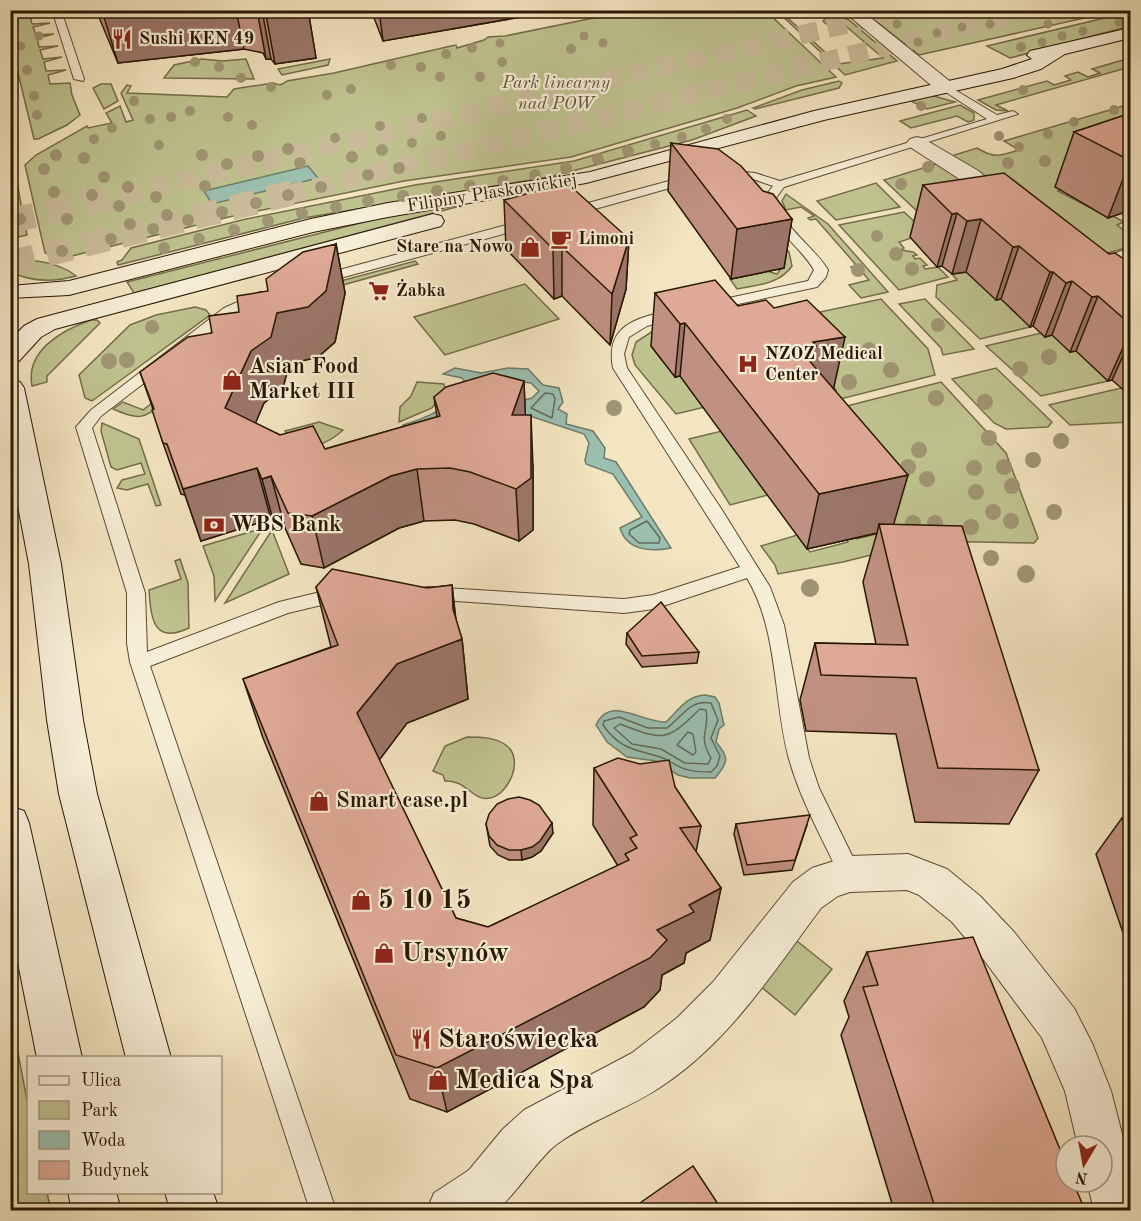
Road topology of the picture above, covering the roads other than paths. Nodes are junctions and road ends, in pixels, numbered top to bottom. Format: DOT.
graph roads {
  1 [pos="56,10"];
  2 [pos="850,10"];
  3 [pos="1131,33"];
  4 [pos="79,79"];
  5 [pos="940,83"];
  6 [pos="1013,114"];
  7 [pos="995,119"];
  8 [pos="917,143"];
  9 [pos="599,174"];
  10 [pos="780,185"];
  11 [pos="1026,219"];
  12 [pos="1131,252"];
  13 [pos="1093,269"];
  14 [pos="306,283"];
  15 [pos="12,292"];
  16 [pos="273,292"];
  17 [pos="24,337"];
  18 [pos="10,355"];
  19 [pos="10,388"];
  20 [pos="751,570"];
  21 [pos="362,592"];
  22 [pos="412,592"];
  23 [pos="139,662"];
  24 [pos="10,823"];
  25 [pos="850,874"];
  26 [pos="60,1056"];
  27 [pos="148,1056"];
  28 [pos="1099,1134"];
  29 [pos="92,1194"];
  30 [pos="190,1194"];
  31 [pos="1114,1194"];
  32 [pos="96,1210"];
  33 [pos="194,1210"];
  34 [pos="323,1210"];
  35 [pos="451,1210"];
  36 [pos="1118,1210"];
  1 -- 4 [label="lane"];
  2 -- 5 [label="main road"];
  3 -- 5 [label="main road, Filipiny Płaskowickiej"];
  5 -- 7 [label="lane"];
  5 -- 9 [label="main road, Filipiny Płaskowickiej"];
  6 -- 7 [label="lane"];
  7 -- 8 [label="lane"];
  8 -- 10 [label="lane"];
  8 -- 11 [label="main road"];
  10 -- 14 [label="lane"];
  10 -- 20 [label="lane"];
  12 -- 13 [label="lane"];
  15 -- 17 [label="main road"];
  15 -- 17 [label="main road, Filipiny Płaskowickiej"];
  16 -- 23 [label="lane"];
  17 -- 18 [label="main road"];
  19 -- 27 [label="main road"];
  20 -- 22 [label="lane"];
  20 -- 25 [label="lane"];
  21 -- 23 [label="lane"];
  23 -- 34 [label="lane"];
  24 -- 26 [label="main road"];
  25 -- 28 [label="main road"];
  25 -- 35 [label="main road"];
  29 -- 32 [label="main road"];
  30 -- 33 [label="main road"];
  31 -- 36 [label="main road"];
}
